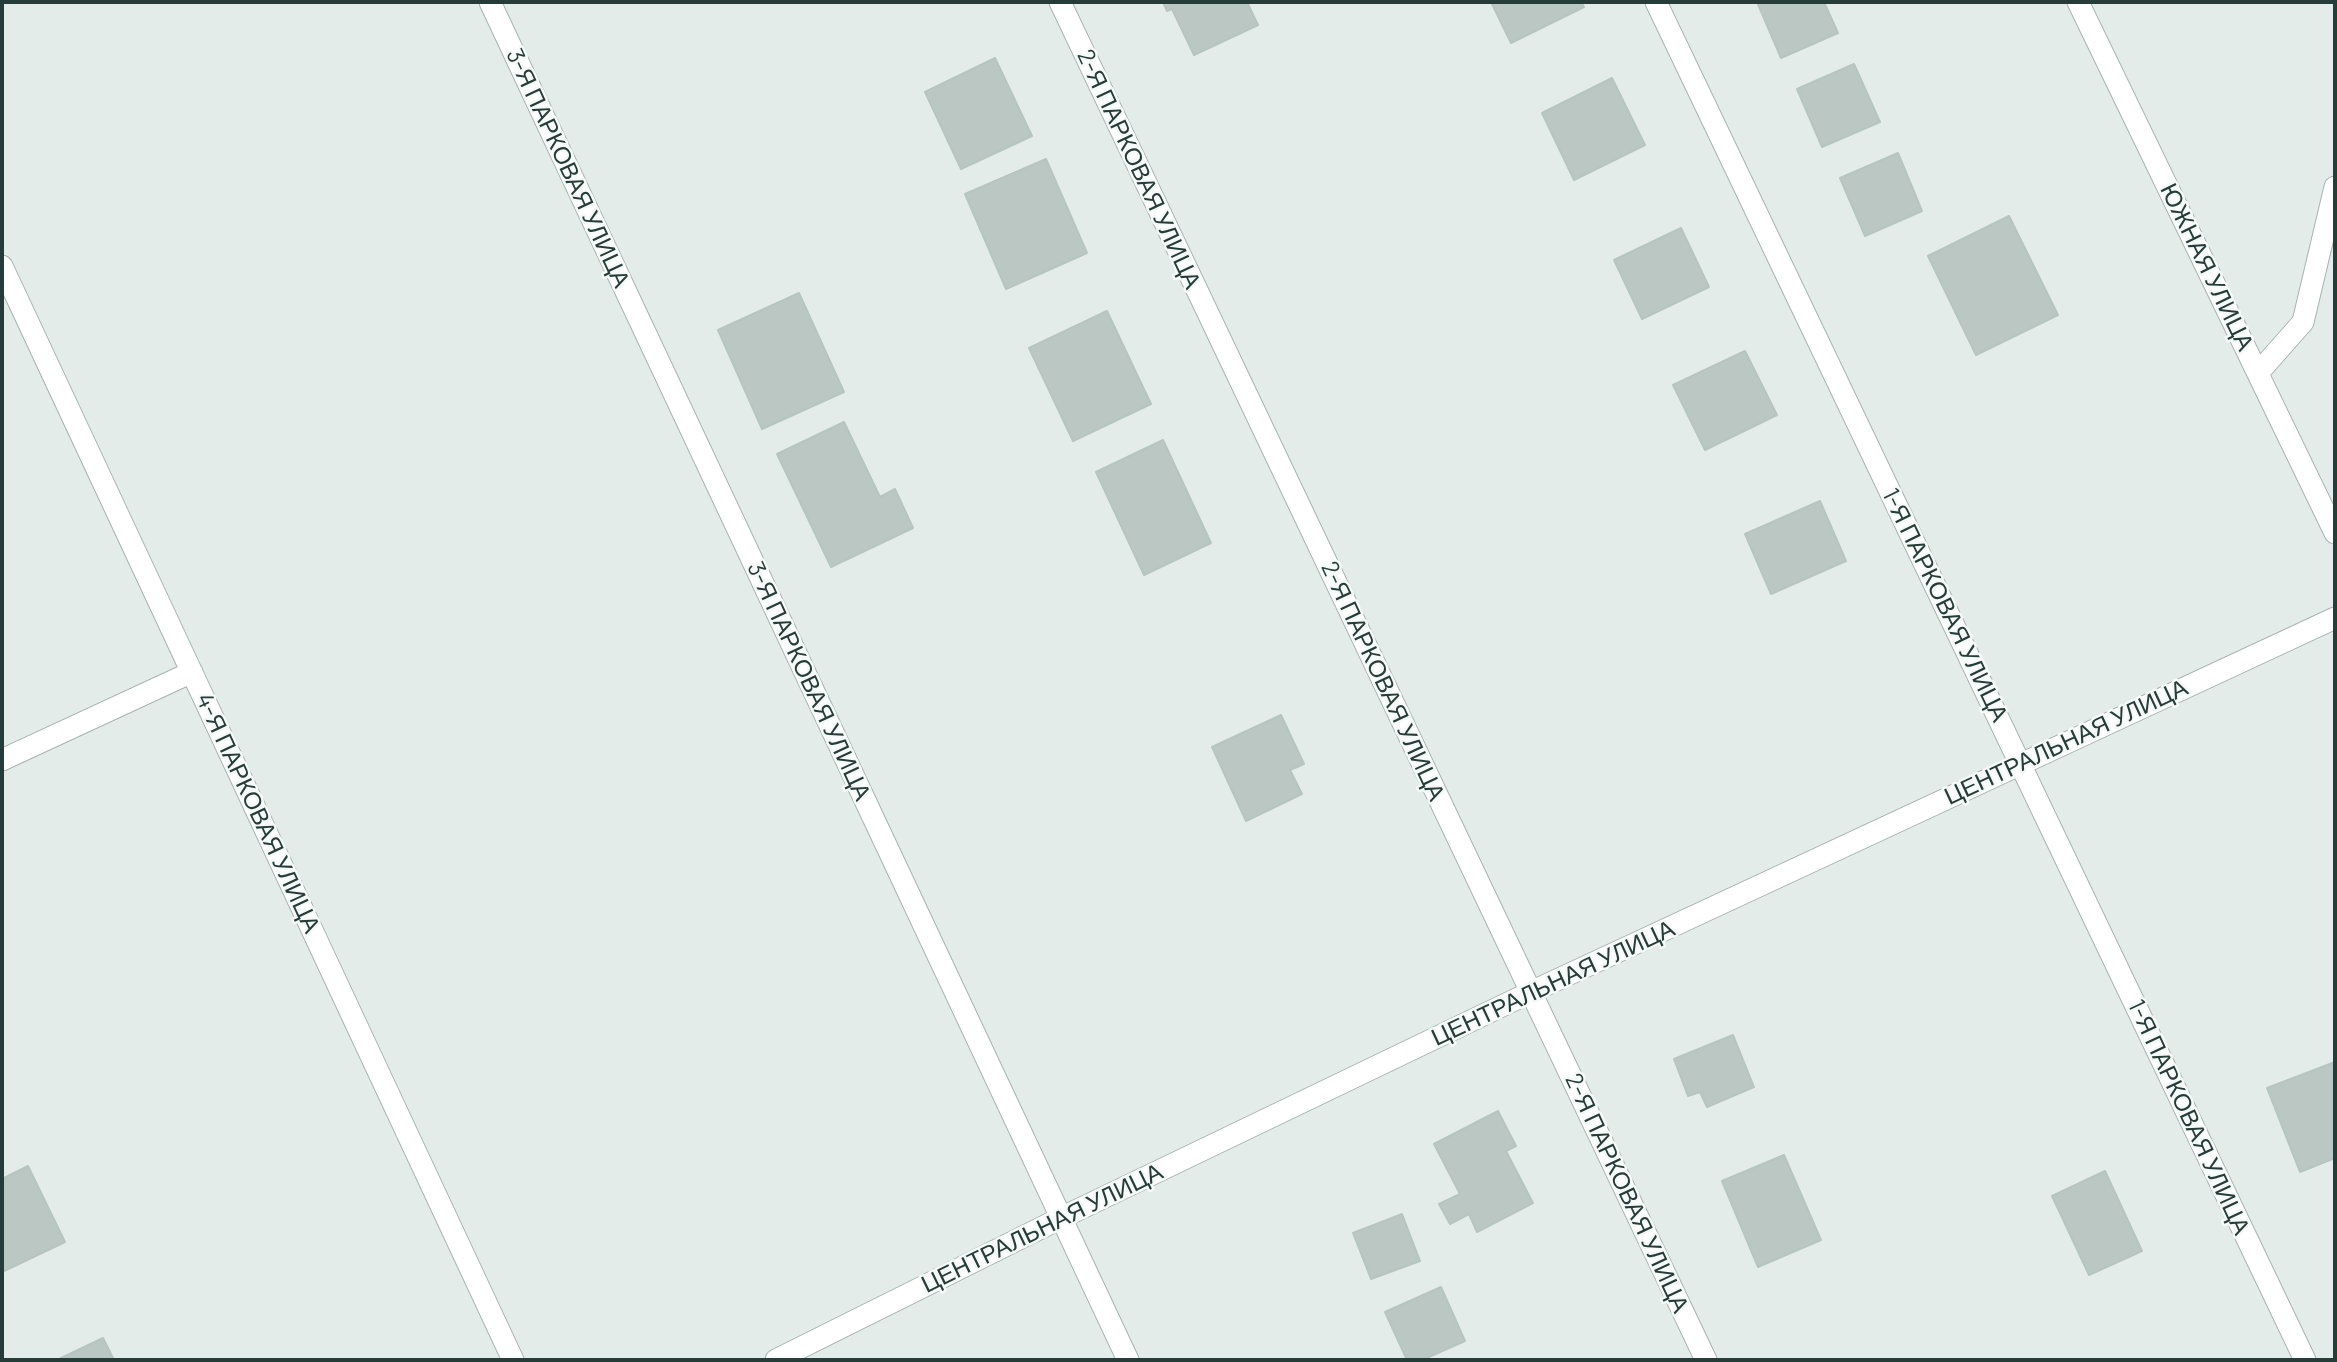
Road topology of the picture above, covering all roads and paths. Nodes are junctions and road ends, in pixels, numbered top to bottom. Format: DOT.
graph roads {
  1 [pos="490,2"];
  2 [pos="1060,2"];
  3 [pos="1656,2"];
  4 [pos="2078,2"];
  5 [pos="2335,187"];
  6 [pos="2,266"];
  7 [pos="2258,373"];
  8 [pos="2335,533"];
  9 [pos="2335,618"];
  10 [pos="192,672"];
  11 [pos="2,760"];
  12 [pos="2021,762"];
  13 [pos="1531,992"];
  14 [pos="1061,1218"];
  15 [pos="513,1360"];
  16 [pos="776,1360"];
  17 [pos="1128,1360"];
  18 [pos="1706,1360"];
  19 [pos="2305,1360"];
  1 -- 14 [label="street, 3-Я ПАРКОВАЯ УЛИЦА"];
  2 -- 13 [label="street, 2-Я ПАРКОВАЯ УЛИЦА"];
  3 -- 12 [label="street, 1-Я ПАРКОВАЯ УЛИЦА"];
  4 -- 7 [label="street, ЮЖНАЯ УЛИЦА"];
  5 -- 7 [label="street"];
  6 -- 10 [label="street, 4-Я ПАРКОВАЯ УЛИЦА"];
  7 -- 8 [label="street, ЮЖНАЯ УЛИЦА"];
  9 -- 12 [label="street, ЦЕНТРАЛЬНАЯ УЛИЦА"];
  10 -- 11 [label="street"];
  10 -- 15 [label="street, 4-Я ПАРКОВАЯ УЛИЦА"];
  12 -- 13 [label="street, ЦЕНТРАЛЬНАЯ УЛИЦА"];
  12 -- 19 [label="street, 1-Я ПАРКОВАЯ УЛИЦА"];
  13 -- 14 [label="street, ЦЕНТРАЛЬНАЯ УЛИЦА"];
  13 -- 18 [label="street, 2-Я ПАРКОВАЯ УЛИЦА"];
  14 -- 16 [label="street, ЦЕНТРАЛЬНАЯ УЛИЦА"];
  14 -- 17 [label="street, 3-Я ПАРКОВАЯ УЛИЦА"];
}
